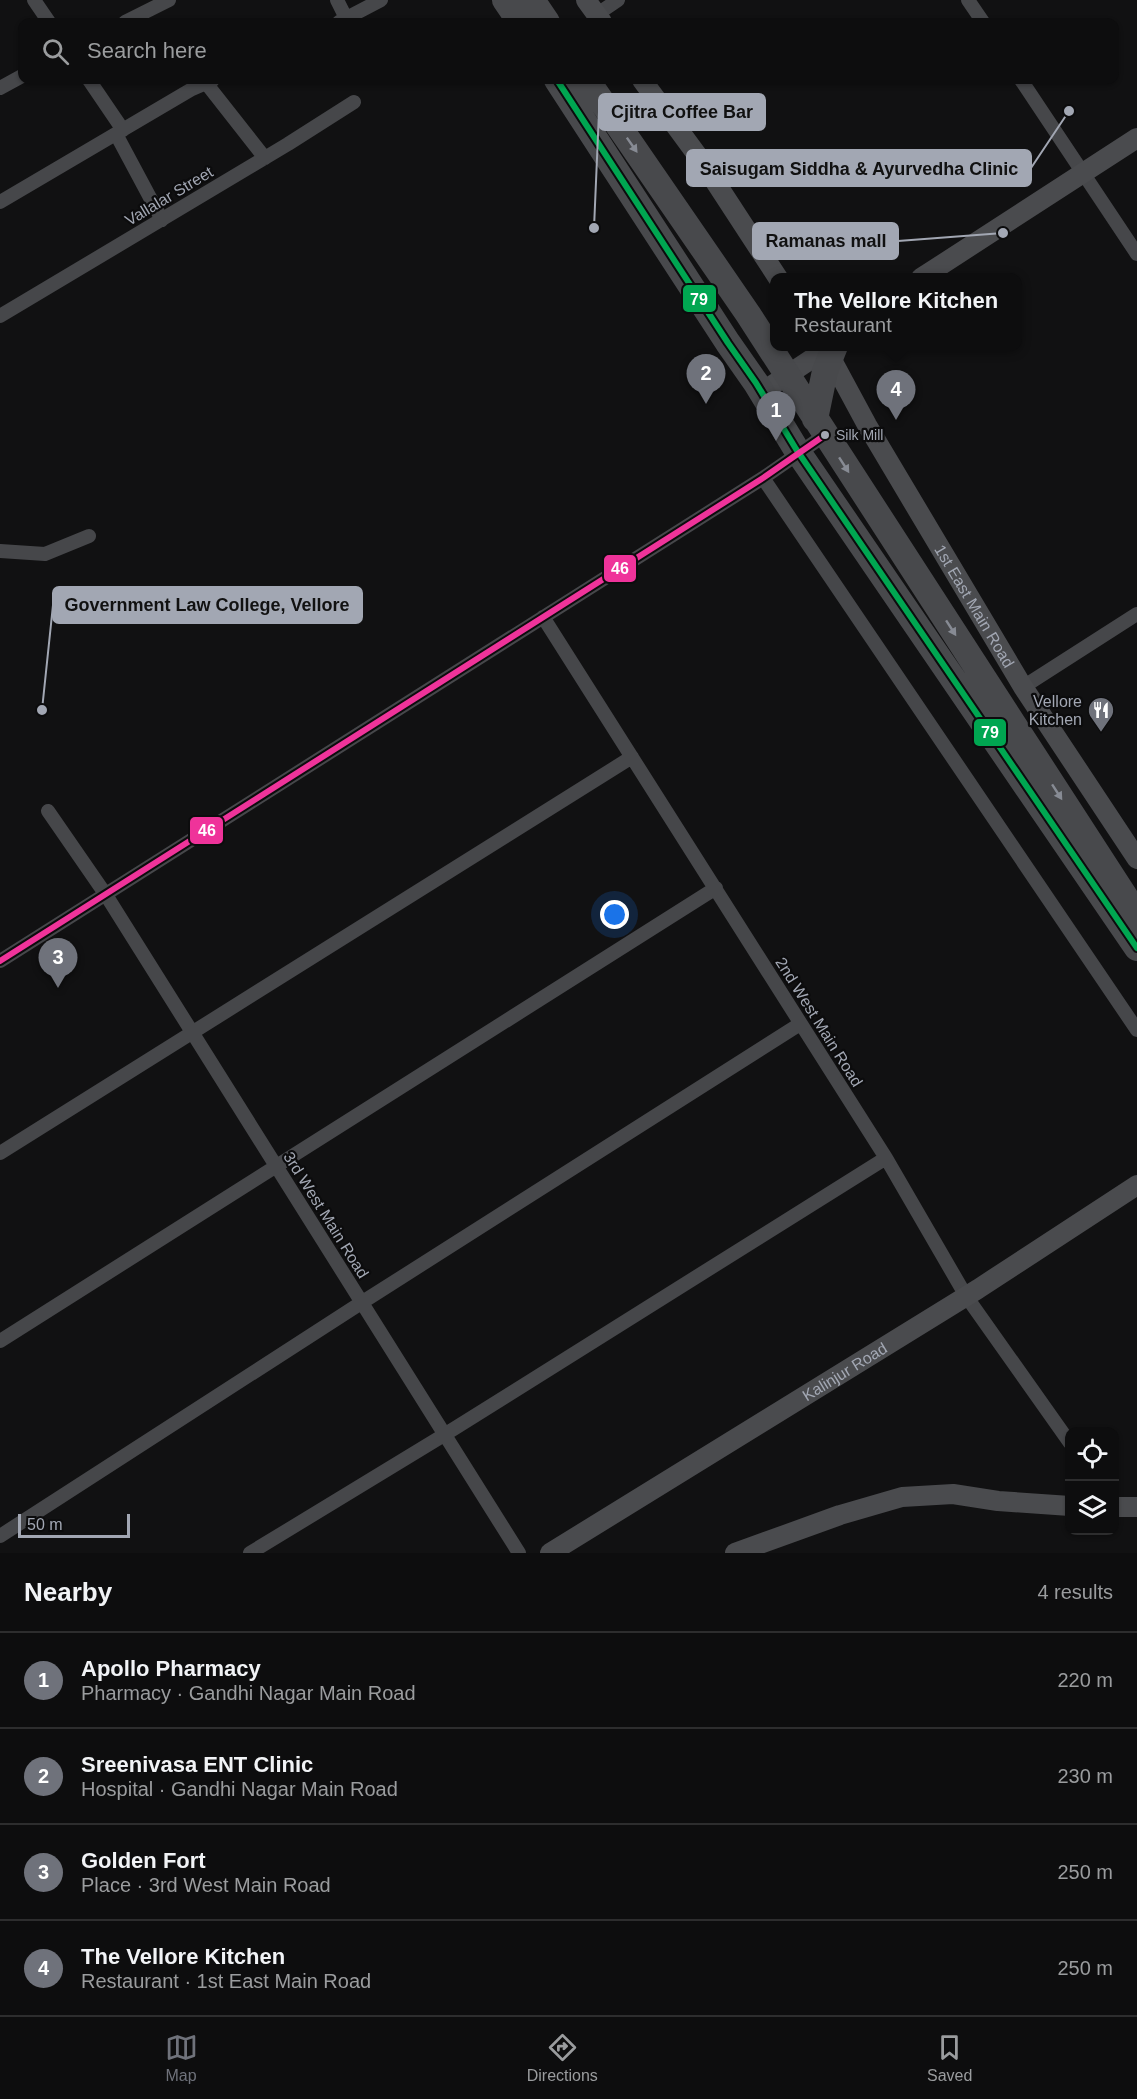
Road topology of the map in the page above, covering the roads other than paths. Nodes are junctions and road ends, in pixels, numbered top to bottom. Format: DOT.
graph roads {
  1 [pos="34,0"];
  2 [pos="169,0"];
  3 [pos="337,0"];
  4 [pos="381,0"];
  5 [pos="505,0"];
  6 [pos="532,0"];
  7 [pos="618,0"];
  8 [pos="968,0"];
  9 [pos="594,12"];
  10 [pos="46,18"];
  11 [pos="133,18"];
  12 [pos="342,18"];
  13 [pos="347,18"];
  14 [pos="517,18"];
  15 [pos="544,18"];
  16 [pos="980,18"];
  17 [pos="18,78"];
  18 [pos="90,84"];
  19 [pos="203,84"];
  20 [pos="212,84"];
  21 [pos="560,84"];
  22 [pos="590,84"];
  23 [pos="645,84"];
  24 [pos="1024,84"];
  25 [pos="0,88"];
  26 [pos="354,102"];
  27 [pos="119,132"];
  28 [pos="1137,138"];
  29 [pos="1137,148"];
  30 [pos="265,158"];
  31 [pos="1087,177"];
  32 [pos="0,202"];
  33 [pos="162,220"];
  34 [pos="1137,254"];
  35 [pos="775,273"];
  36 [pos="929,273"];
  37 [pos="944,273"];
  38 [pos="748,314"];
  39 [pos="0,316"];
  40 [pos="770,321"];
  41 [pos="770,349"];
  42 [pos="771,351"];
  43 [pos="823,351"];
  44 [pos="827,351"];
  45 [pos="828,351"];
  46 [pos="784,371"];
  47 [pos="759,388"];
  48 [pos="820,427"];
  49 [pos="800,454"];
  50 [pos="763,478"];
  51 [pos="89,536"];
  52 [pos="0,550"];
  53 [pos="1137,614"];
  54 [pos="543,617"];
  55 [pos="1023,687"];
  56 [pos="632,757"];
  57 [pos="48,811"];
  58 [pos="1137,859"];
  59 [pos="716,888"];
  60 [pos="106,895"];
  61 [pos="1137,915"];
  62 [pos="1137,948"];
  63 [pos="0,961"];
  64 [pos="800,1024"];
  65 [pos="1137,1030"];
  66 [pos="192,1032"];
  67 [pos="0,1153"];
  68 [pos="886,1158"];
  69 [pos="276,1166"];
  70 [pos="1137,1185"];
  71 [pos="966,1296"];
  72 [pos="361,1303"];
  73 [pos="0,1341"];
  74 [pos="444,1435"];
  75 [pos="1065,1436"];
  76 [pos="1065,1506"];
  77 [pos="1119,1507"];
  78 [pos="1137,1507"];
  79 [pos="0,1536"];
  80 [pos="250,1553"];
  81 [pos="519,1553"];
  82 [pos="550,1553"];
  83 [pos="735,1553"];
  1 -- 10 [label="street"];
  2 -- 11 [label="street"];
  3 -- 12 [label="street"];
  4 -- 13 [label="street"];
  5 -- 14 [label="highway"];
  6 -- 15 [label="highway"];
  7 -- 9 [label="street"];
  8 -- 16 [label="street"];
  17 -- 25 [label="street"];
  18 -- 27 [label="street"];
  19 -- 27 [label="street"];
  20 -- 30 [label="street"];
  21 -- 47 [label="highway"];
  22 -- 38 [label="highway, one-way"];
  23 -- 35 [label="street"];
  24 -- 31 [label="street"];
  26 -- 30 [label="street, Vallalar Street"];
  27 -- 32 [label="street"];
  27 -- 33 [label="street"];
  28 -- 31 [label="street"];
  29 -- 31 [label="street"];
  30 -- 33 [label="street, Vallalar Street"];
  31 -- 34 [label="street"];
  31 -- 36 [label="street"];
  31 -- 37 [label="street"];
  33 -- 39 [label="street, Vallalar Street"];
  38 -- 40 [label="highway"];
  38 -- 41 [label="highway"];
  42 -- 46 [label="highway"];
  43 -- 46 [label="street"];
  44 -- 48 [label="highway"];
  45 -- 55 [label="street, 1st East Main Road"];
  46 -- 47 [label="street"];
  46 -- 48 [label="highway"];
  47 -- 49 [label="highway"];
  48 -- 49 [label="street"];
  48 -- 61 [label="highway, one-way"];
  49 -- 50 [label="street"];
  49 -- 62 [label="highway"];
  50 -- 54 [label="street"];
  50 -- 65 [label="street"];
  51 -- 52 [label="street"];
  53 -- 55 [label="street"];
  54 -- 56 [label="street, 2nd West Main Road"];
  54 -- 60 [label="street"];
  55 -- 58 [label="street, 1st East Main Road"];
  56 -- 59 [label="street, 2nd West Main Road"];
  56 -- 66 [label="street"];
  57 -- 60 [label="street, 3rd West Main Road"];
  59 -- 64 [label="street, 2nd West Main Road"];
  59 -- 69 [label="street"];
  60 -- 63 [label="street"];
  60 -- 66 [label="street, 3rd West Main Road"];
  64 -- 68 [label="street, 2nd West Main Road"];
  64 -- 72 [label="street"];
  66 -- 67 [label="street"];
  66 -- 69 [label="street, 3rd West Main Road"];
  68 -- 71 [label="street, 2nd West Main Road"];
  68 -- 74 [label="street"];
  69 -- 72 [label="street, 3rd West Main Road"];
  69 -- 73 [label="street"];
  70 -- 71 [label="street, Kalinjur Road"];
  71 -- 75 [label="street, 2nd West Main Road"];
  71 -- 82 [label="street, Kalinjur Road"];
  72 -- 74 [label="street, 3rd West Main Road"];
  72 -- 79 [label="street"];
  74 -- 80 [label="street"];
  74 -- 81 [label="street, 3rd West Main Road"];
  76 -- 83 [label="street"];
  77 -- 78 [label="street"];
}
